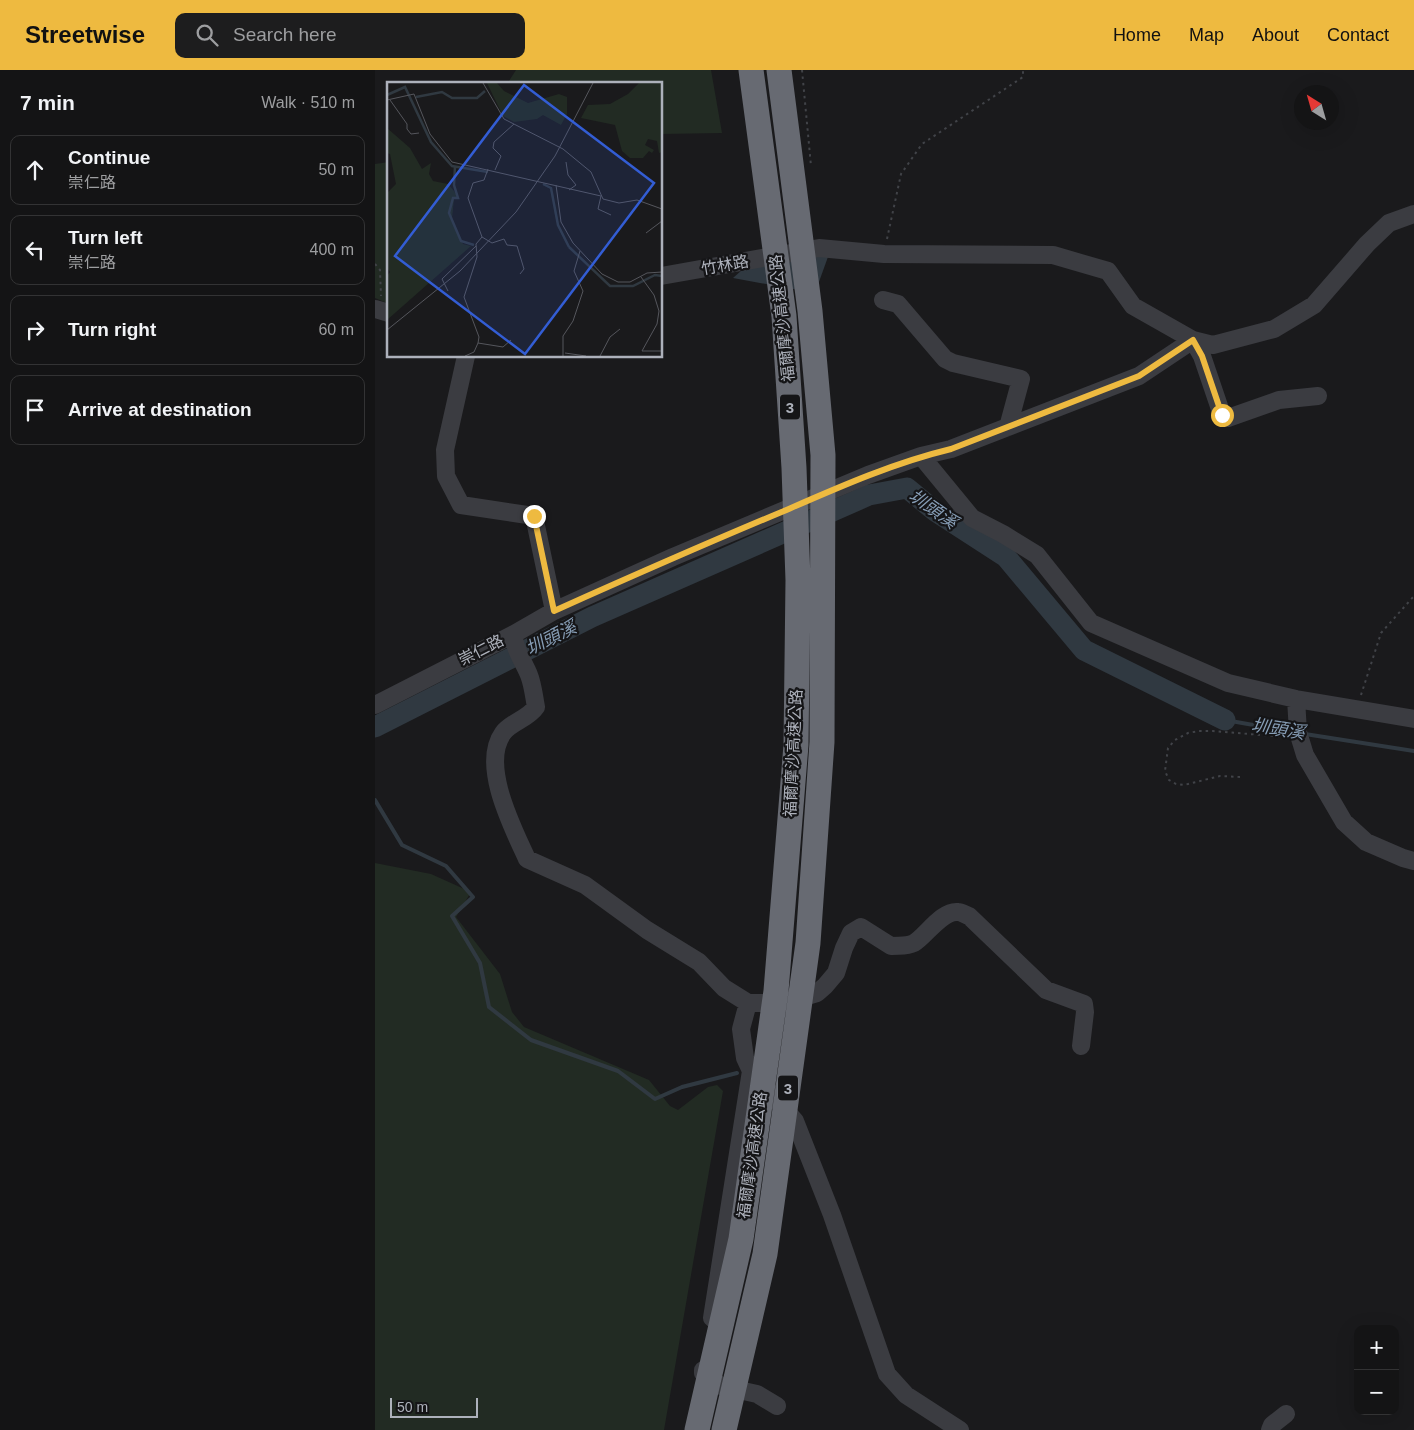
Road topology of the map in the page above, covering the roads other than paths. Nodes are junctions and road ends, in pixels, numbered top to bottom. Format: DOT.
graph roads {
  1 [pos="751,70"];
  2 [pos="779,70"];
  3 [pos="1414,214"];
  4 [pos="663,276"];
  5 [pos="883,300"];
  6 [pos="1193,340"];
  7 [pos="466,358"];
  8 [pos="1319,396"];
  9 [pos="1009,427"];
  10 [pos="921,456"];
  11 [pos="554,611"];
  12 [pos="513,636"];
  13 [pos="1296,703"];
  14 [pos="375,705"];
  15 [pos="1414,719"];
  16 [pos="1414,860"];
  17 [pos="748,1002"];
  18 [pos="1081,1046"];
  19 [pos="751,1071"];
  20 [pos="777,1406"];
  21 [pos="1286,1414"];
  22 [pos="697,1430"];
  23 [pos="724,1430"];
  24 [pos="960,1430"];
  25 [pos="1270,1430"];
  1 -- 22 [label="highway, 福爾摩沙高速公路 / 3, bridge"];
  2 -- 23 [label="highway, 福爾摩沙高速公路 / 3, bridge"];
  3 -- 6 [label="street"];
  4 -- 6 [label="street, 竹林路"];
  5 -- 9 [label="street"];
  6 -- 8 [label="street"];
  6 -- 9 [label="street, 崇仁路"];
  7 -- 11 [label="street"];
  9 -- 10 [label="street, 崇仁路"];
  10 -- 11 [label="street, 崇仁路"];
  10 -- 13 [label="street"];
  11 -- 12 [label="street, 崇仁路"];
  12 -- 14 [label="street, 崇仁路"];
  12 -- 17 [label="street"];
  13 -- 15 [label="street"];
  13 -- 16 [label="street"];
  17 -- 18 [label="street"];
  17 -- 19 [label="street"];
  19 -- 20 [label="street"];
  19 -- 24 [label="street"];
  21 -- 25 [label="street"];
}
